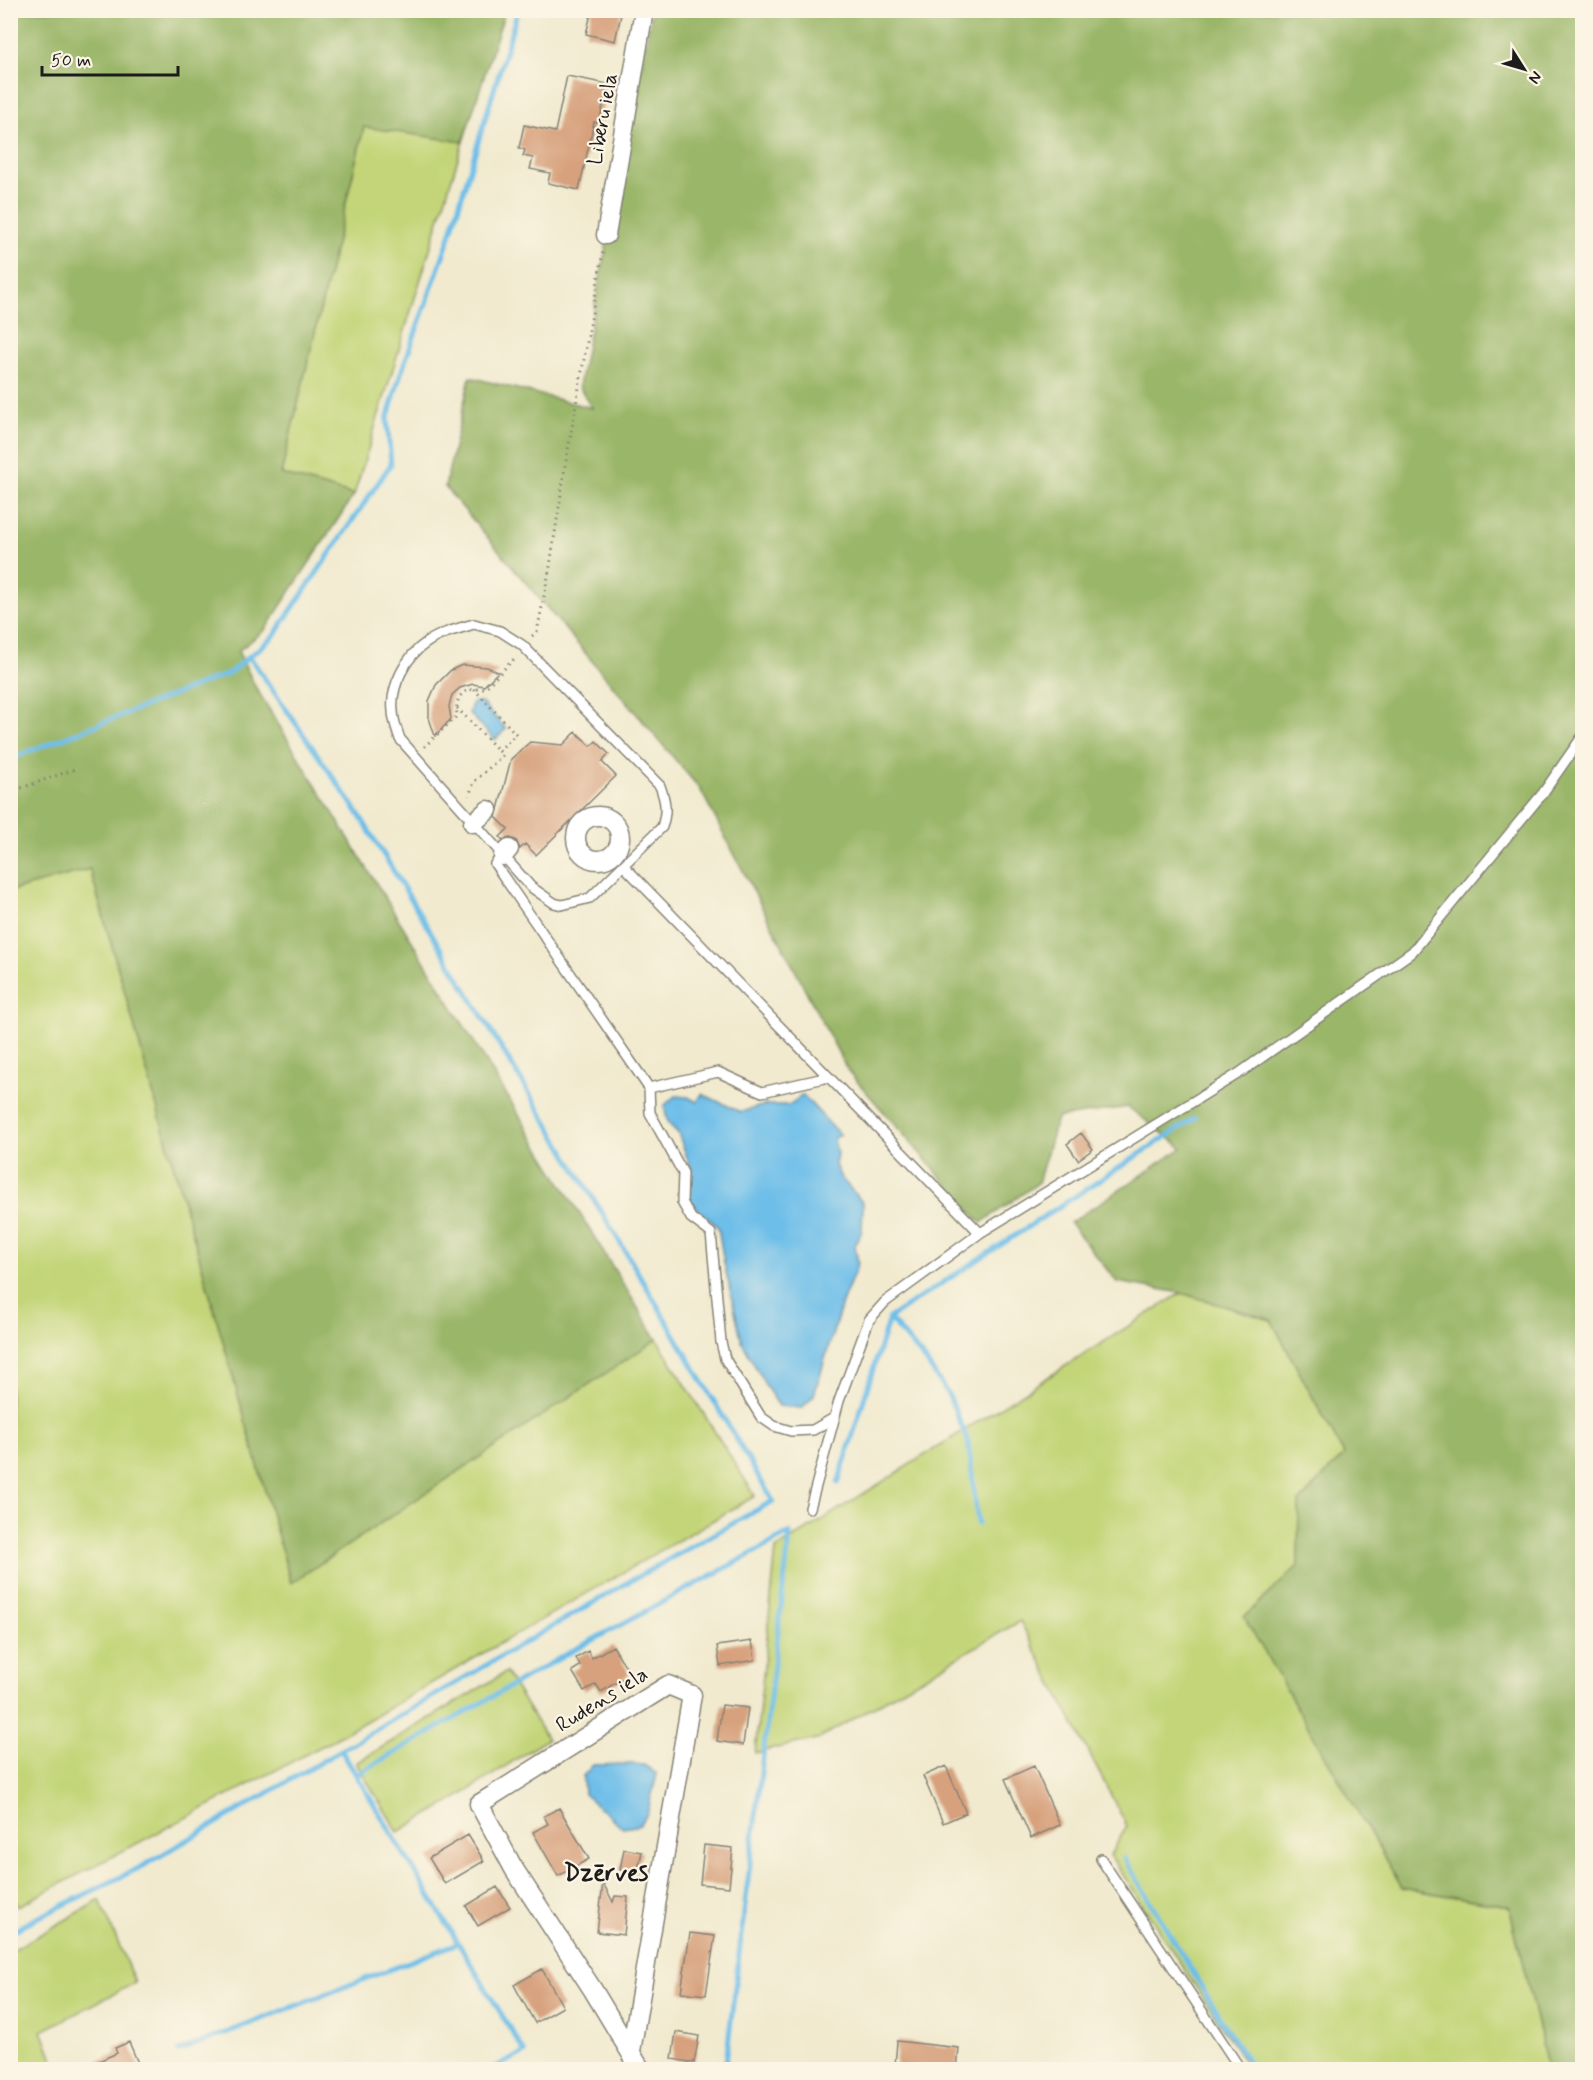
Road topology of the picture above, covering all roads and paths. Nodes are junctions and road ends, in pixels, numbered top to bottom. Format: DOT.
graph roads {
  1 [pos="645,10"];
  2 [pos="606,235"];
  3 [pos="524,647"];
  4 [pos="474,689"];
  5 [pos="456,707"];
  6 [pos="1582,737"];
  7 [pos="498,751"];
  8 [pos="414,757"];
  9 [pos="78,768"];
  10 [pos="10,792"];
  11 [pos="488,810"];
  12 [pos="472,821"];
  13 [pos="506,853"];
  14 [pos="618,860"];
  15 [pos="829,1077"];
  16 [pos="649,1088"];
  17 [pos="980,1233"];
  18 [pos="834,1418"];
  19 [pos="810,1508"];
  20 [pos="1101,1858"];
  21 [pos="631,2050"];
  22 [pos="641,2070"];
  23 [pos="1241,2070"];
  1 -- 2 [label="street, Liberu iela"];
  2 -- 3 [label="path"];
  3 -- 4 [label="path"];
  3 -- 8 [label="lane"];
  3 -- 14 [label="lane"];
  4 -- 5 [label="path"];
  4 -- 7 [label="path"];
  5 -- 7 [label="path"];
  5 -- 8 [label="path"];
  6 -- 17 [label="lane"];
  7 -- 12 [label="path"];
  8 -- 12 [label="lane"];
  9 -- 10 [label="path"];
  11 -- 12 [label="street"];
  12 -- 13 [label="lane"];
  13 -- 14 [label="lane"];
  13 -- 16 [label="lane"];
  14 -- 15 [label="lane"];
  15 -- 16 [label="lane"];
  15 -- 17 [label="lane"];
  16 -- 18 [label="lane"];
  17 -- 18 [label="lane"];
  18 -- 19 [label="lane"];
  20 -- 23 [label="lane"];
  21 -- 21 [label="street, Rudens iela"];
  21 -- 22 [label="street, Rudens iela"];
}
